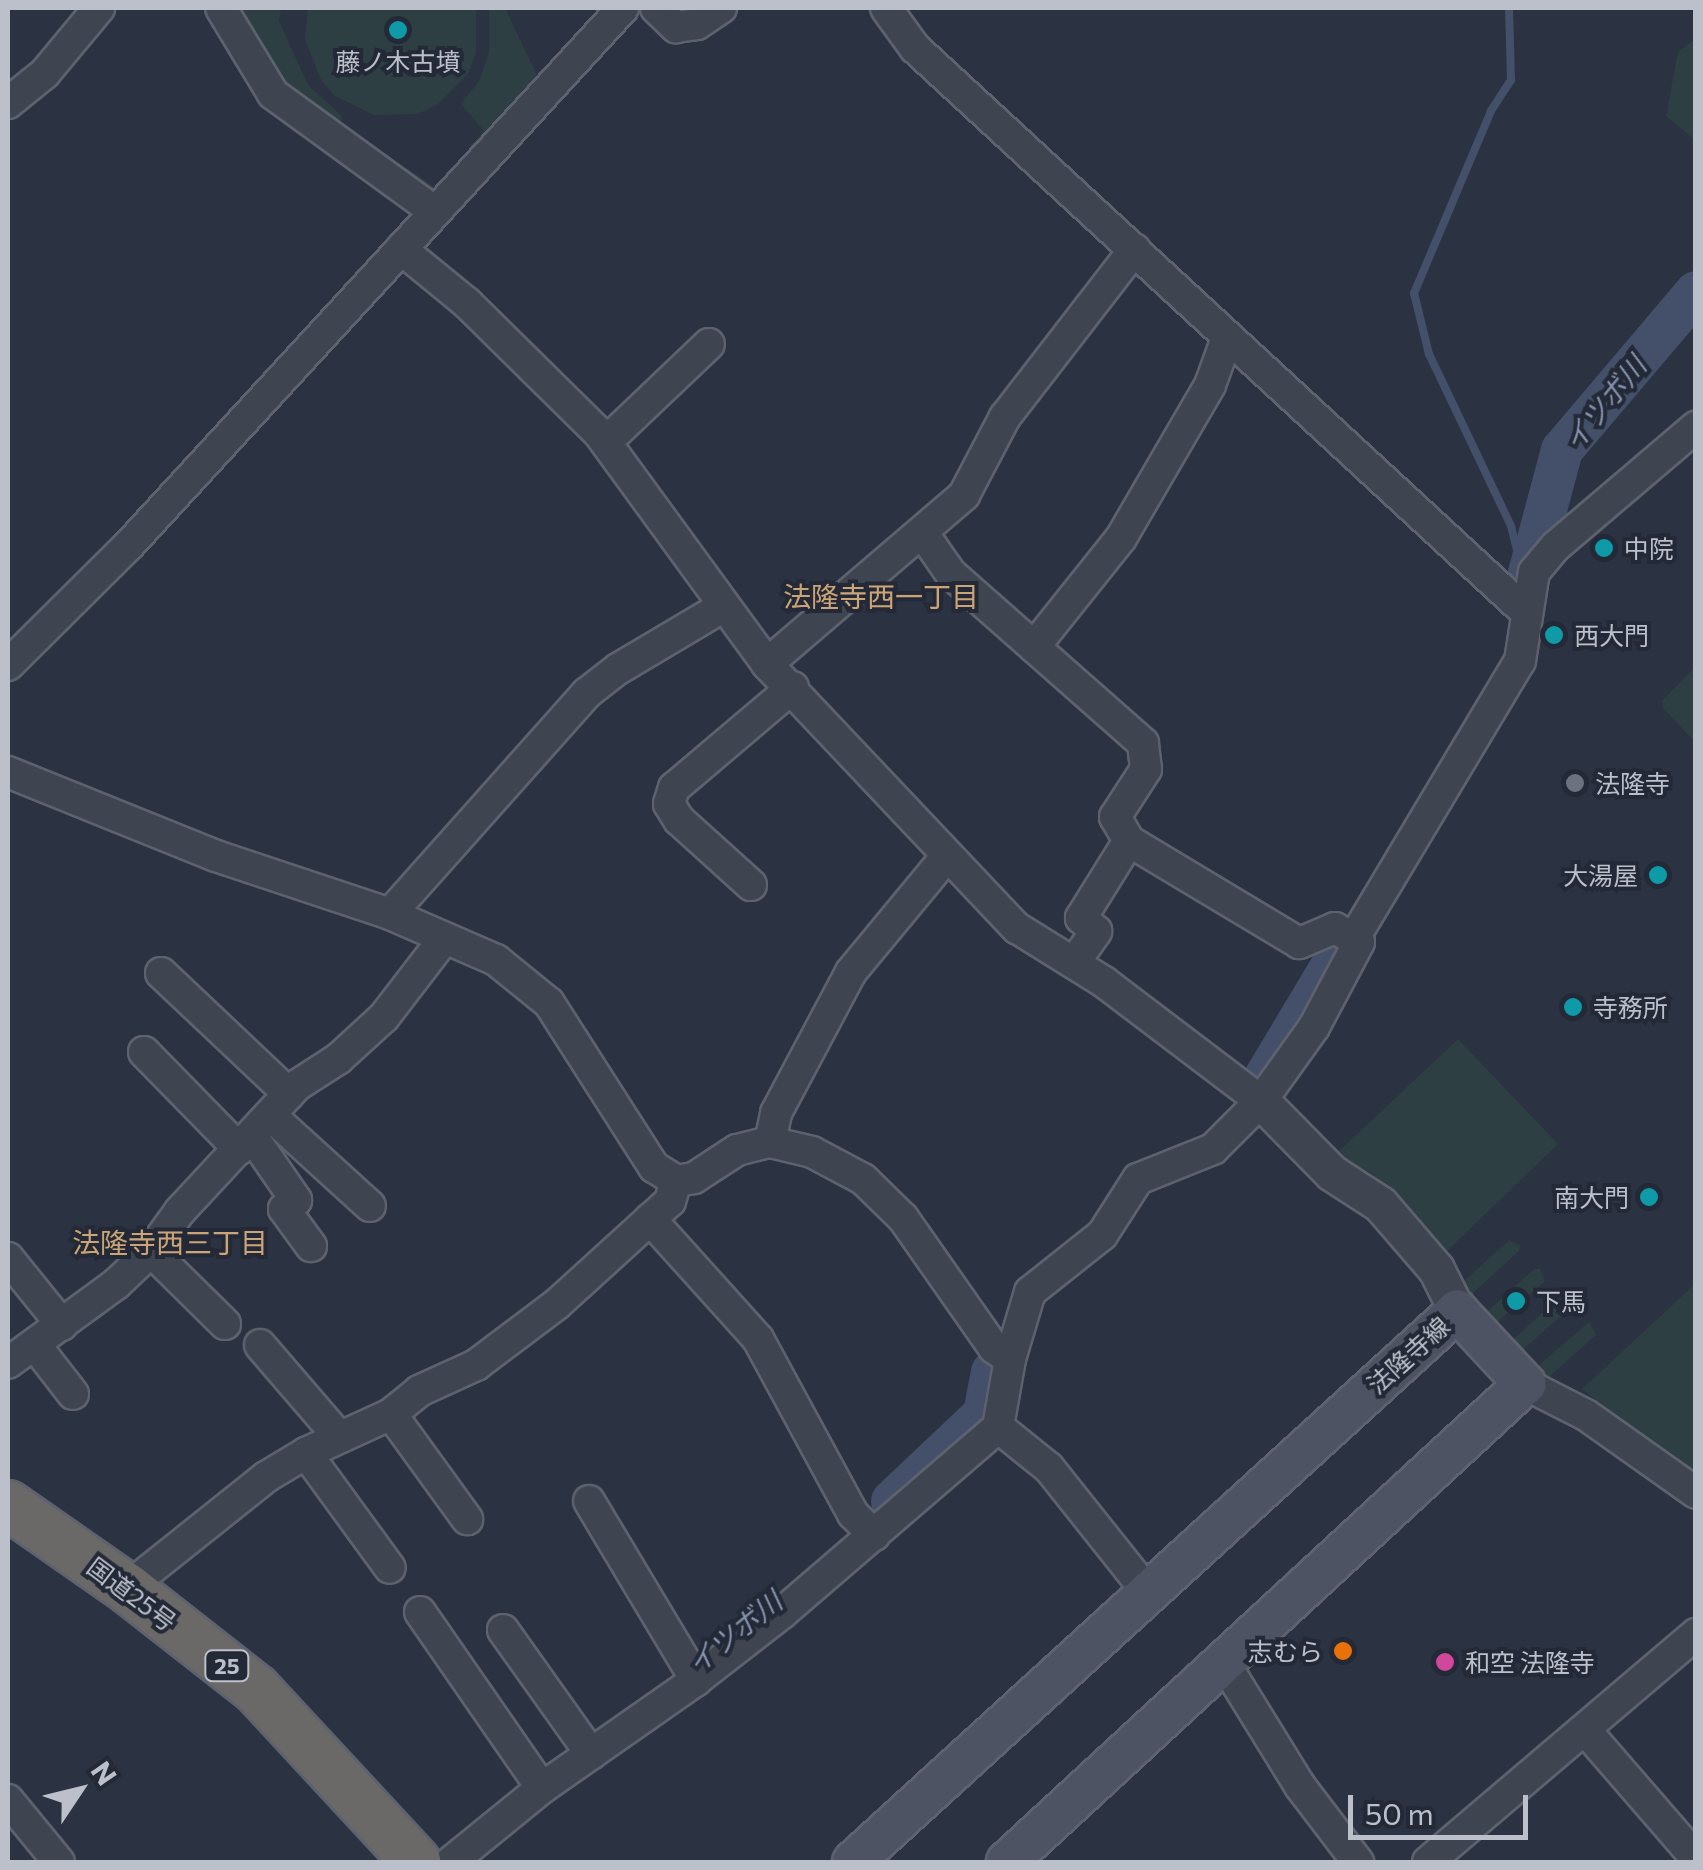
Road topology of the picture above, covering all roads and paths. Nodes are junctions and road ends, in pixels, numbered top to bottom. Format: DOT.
graph roads {
  1 [pos="99,8"];
  2 [pos="221,8"];
  3 [pos="624,8"];
  4 [pos="656,8"];
  5 [pos="720,8"];
  6 [pos="886,8"];
  7 [pos="8,103"];
  8 [pos="434,211"];
  9 [pos="402,249"];
  10 [pos="1135,249"];
  11 [pos="1227,338"];
  12 [pos="709,344"];
  13 [pos="1696,427"];
  14 [pos="606,442"];
  15 [pos="924,534"];
  16 [pos="724,606"];
  17 [pos="1526,612"];
  18 [pos="1034,646"];
  19 [pos="767,664"];
  20 [pos="8,665"];
  21 [pos="793,687"];
  22 [pos="8,772"];
  23 [pos="1129,841"];
  24 [pos="947,856"];
  25 [pos="751,885"];
  26 [pos="390,914"];
  27 [pos="1354,938"];
  28 [pos="444,940"];
  29 [pos="1074,963"];
  30 [pos="162,972"];
  31 [pos="144,1052"];
  32 [pos="1261,1100"];
  33 [pos="262,1123"];
  34 [pos="770,1142"];
  35 [pos="676,1180"];
  36 [pos="370,1206"];
  37 [pos="650,1220"];
  38 [pos="311,1246"];
  39 [pos="152,1252"];
  40 [pos="8,1258"];
  41 [pos="1457,1311"];
  42 [pos="225,1324"];
  43 [pos="62,1325"];
  44 [pos="260,1344"];
  45 [pos="35,1346"];
  46 [pos="1010,1358"];
  47 [pos="8,1364"];
  48 [pos="1525,1384"];
  49 [pos="73,1394"];
  50 [pos="391,1414"];
  51 [pos="998,1427"];
  52 [pos="339,1438"];
  53 [pos="306,1453"];
  54 [pos="1696,1493"];
  55 [pos="589,1501"];
  56 [pos="8,1505"];
  57 [pos="466,1519"];
  58 [pos="868,1529"];
  59 [pos="390,1568"];
  60 [pos="127,1588"];
  61 [pos="1148,1591"];
  62 [pos="420,1612"];
  63 [pos="503,1630"];
  64 [pos="1696,1634"];
  65 [pos="1224,1663"];
  66 [pos="691,1671"];
  67 [pos="1586,1731"];
  68 [pos="587,1748"];
  69 [pos="538,1782"];
  70 [pos="8,1800"];
  71 [pos="1696,1858"];
  72 [pos="59,1862"];
  73 [pos="416,1862"];
  74 [pos="451,1862"];
  75 [pos="853,1862"];
  76 [pos="1007,1862"];
  77 [pos="1358,1862"];
  78 [pos="1428,1862"];
  1 -- 7 [label="street"];
  2 -- 8 [label="street"];
  3 -- 8 [label="street"];
  4 -- 5 [label="street"];
  6 -- 10 [label="street"];
  8 -- 9 [label="street"];
  9 -- 14 [label="street"];
  9 -- 20 [label="street"];
  10 -- 11 [label="street"];
  10 -- 15 [label="street"];
  11 -- 17 [label="street"];
  11 -- 18 [label="street"];
  12 -- 14 [label="street"];
  13 -- 17 [label="street"];
  14 -- 16 [label="street"];
  15 -- 18 [label="street"];
  15 -- 19 [label="street"];
  16 -- 19 [label="street"];
  16 -- 26 [label="street"];
  17 -- 27 [label="street"];
  18 -- 23 [label="street"];
  19 -- 21 [label="street"];
  21 -- 24 [label="street"];
  21 -- 25 [label="street"];
  22 -- 26 [label="street"];
  23 -- 27 [label="street"];
  23 -- 29 [label="street"];
  24 -- 29 [label="street"];
  24 -- 34 [label="street"];
  26 -- 28 [label="street"];
  27 -- 32 [label="street"];
  28 -- 33 [label="street"];
  28 -- 35 [label="street"];
  29 -- 32 [label="street"];
  30 -- 33 [label="street"];
  31 -- 33 [label="street"];
  32 -- 41 [label="street"];
  32 -- 46 [label="street"];
  33 -- 36 [label="street"];
  33 -- 38 [label="street"];
  33 -- 39 [label="street"];
  34 -- 35 [label="street"];
  34 -- 46 [label="street"];
  35 -- 37 [label="street"];
  37 -- 50 [label="street"];
  37 -- 58 [label="street"];
  39 -- 42 [label="street"];
  39 -- 43 [label="street"];
  40 -- 43 [label="street"];
  41 -- 48 [label="main road, 法隆寺線"];
  41 -- 61 [label="main road, 法隆寺線"];
  43 -- 45 [label="street"];
  44 -- 52 [label="street"];
  45 -- 47 [label="street"];
  45 -- 49 [label="street"];
  46 -- 51 [label="street"];
  48 -- 54 [label="street"];
  48 -- 65 [label="main road"];
  50 -- 52 [label="street"];
  50 -- 57 [label="street"];
  51 -- 58 [label="street"];
  51 -- 61 [label="street"];
  52 -- 53 [label="street"];
  53 -- 59 [label="street"];
  53 -- 60 [label="street"];
  55 -- 66 [label="street"];
  56 -- 60 [label="highway, 国道25号 / 25"];
  58 -- 66 [label="street"];
  60 -- 73 [label="highway, 国道25号 / 25"];
  61 -- 75 [label="main road, 法隆寺線"];
  62 -- 69 [label="street"];
  63 -- 68 [label="street"];
  64 -- 67 [label="street"];
  65 -- 76 [label="main road"];
  65 -- 77 [label="street"];
  66 -- 68 [label="street"];
  67 -- 71 [label="street"];
  67 -- 78 [label="street"];
  68 -- 69 [label="street"];
  69 -- 74 [label="street"];
  70 -- 72 [label="street"];
}
